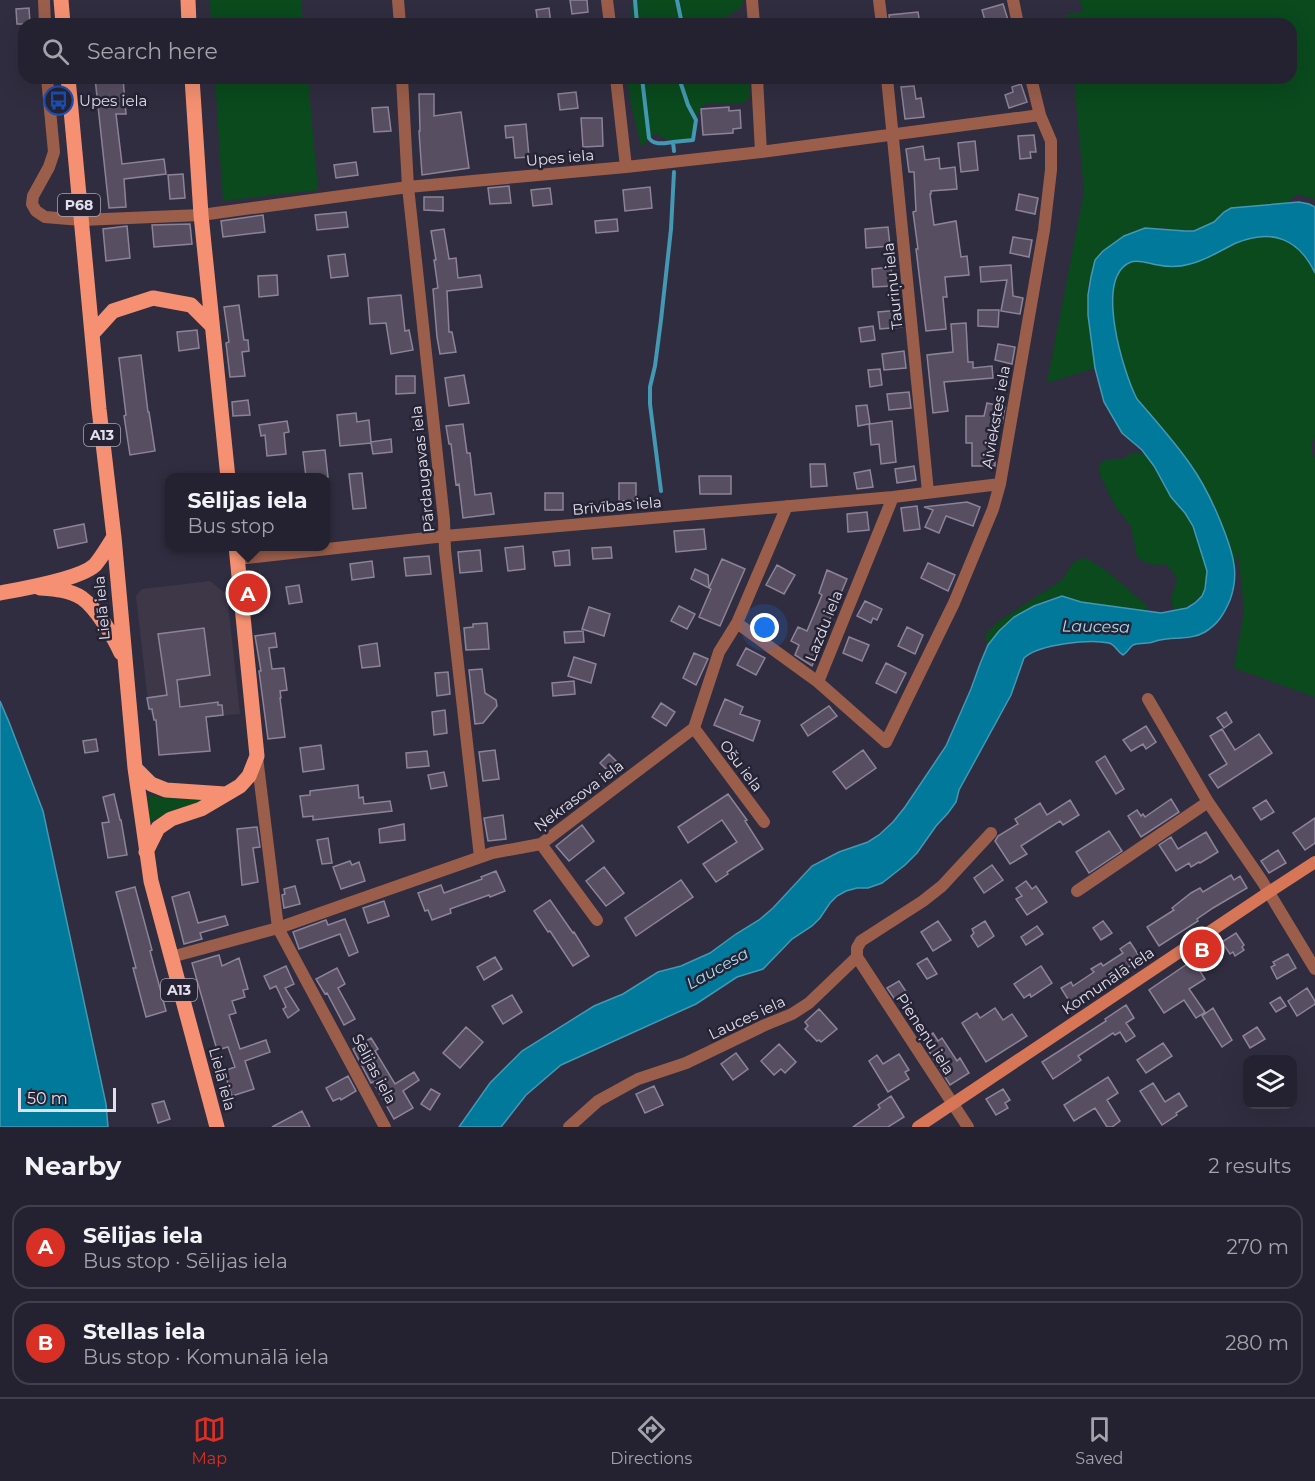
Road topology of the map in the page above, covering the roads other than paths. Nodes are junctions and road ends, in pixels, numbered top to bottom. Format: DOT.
graph roads {
  1 [pos="44,0"];
  2 [pos="61,0"];
  3 [pos="188,0"];
  4 [pos="398,0"];
  5 [pos="607,0"];
  6 [pos="752,0"];
  7 [pos="879,0"];
  8 [pos="1012,0"];
  9 [pos="45,18"];
  10 [pos="62,18"];
  11 [pos="189,18"];
  12 [pos="400,18"];
  13 [pos="609,18"];
  14 [pos="754,18"];
  15 [pos="881,18"];
  16 [pos="1016,18"];
  17 [pos="48,84"];
  18 [pos="69,84"];
  19 [pos="192,84"];
  20 [pos="402,84"];
  21 [pos="617,84"];
  22 [pos="757,84"];
  23 [pos="888,84"];
  24 [pos="1032,84"];
  25 [pos="1040,115"];
  26 [pos="893,135"];
  27 [pos="761,152"];
  28 [pos="626,167"];
  29 [pos="408,187"];
  30 [pos="201,215"];
  31 [pos="81,220"];
  32 [pos="212,326"];
  33 [pos="93,333"];
  34 [pos="228,473"];
  35 [pos="1000,484"];
  36 [pos="928,492"];
  37 [pos="893,497"];
  38 [pos="787,506"];
  39 [pos="445,536"];
  40 [pos="114,537"];
  41 [pos="330,545"];
  42 [pos="261,551"];
  43 [pos="237,553"];
  44 [pos="34,587"];
  45 [pos="0,593"];
  46 [pos="736,623"];
  47 [pos="125,663"];
  48 [pos="818,682"];
  49 [pos="1148,699"];
  50 [pos="694,728"];
  51 [pos="886,742"];
  52 [pos="257,756"];
  53 [pos="135,768"];
  54 [pos="225,794"];
  55 [pos="1208,802"];
  56 [pos="764,822"];
  57 [pos="991,833"];
  58 [pos="541,844"];
  59 [pos="146,852"];
  60 [pos="480,857"];
  61 [pos="1315,862"];
  62 [pos="1077,891"];
  63 [pos="1269,892"];
  64 [pos="597,920"];
  65 [pos="278,928"];
  66 [pos="171,957"];
  67 [pos="857,957"];
  68 [pos="1315,969"];
  69 [pos="953,1104"];
  70 [pos="216,1127"];
  71 [pos="385,1127"];
  72 [pos="569,1127"];
  73 [pos="918,1127"];
  74 [pos="968,1127"];
  1 -- 9 [label="street"];
  2 -- 10 [label="main road"];
  3 -- 11 [label="main road"];
  4 -- 12 [label="street"];
  5 -- 13 [label="street"];
  6 -- 14 [label="street"];
  7 -- 15 [label="street"];
  8 -- 16 [label="street"];
  17 -- 31 [label="street, Upes iela"];
  18 -- 31 [label="main road, Lielā iela / P68"];
  19 -- 30 [label="main road"];
  20 -- 29 [label="street, Pārdaugavas iela"];
  21 -- 28 [label="street"];
  22 -- 27 [label="street"];
  23 -- 26 [label="street, Tauriņu iela"];
  24 -- 25 [label="street, Aiviekstes iela"];
  25 -- 26 [label="street, Upes iela"];
  25 -- 35 [label="street, Aiviekstes iela"];
  26 -- 27 [label="street, Upes iela"];
  26 -- 36 [label="street, Tauriņu iela"];
  27 -- 28 [label="street, Upes iela"];
  28 -- 29 [label="street, Upes iela"];
  29 -- 30 [label="street, Upes iela"];
  29 -- 39 [label="street, Pārdaugavas iela"];
  30 -- 31 [label="street, Upes iela"];
  30 -- 32 [label="main road"];
  31 -- 33 [label="main road, Lielā iela / P68"];
  32 -- 33 [label="main road"];
  32 -- 34 [label="main road"];
  33 -- 40 [label="main road, Lielā iela / A13"];
  35 -- 36 [label="street, Brīvības iela"];
  35 -- 51 [label="street, Aiviekstes iela"];
  36 -- 37 [label="street, Brīvības iela"];
  37 -- 38 [label="street, Brīvības iela"];
  37 -- 48 [label="street, Lazdu iela"];
  38 -- 39 [label="street, Brīvības iela"];
  38 -- 46 [label="street"];
  39 -- 41 [label="street, Brīvības iela"];
  39 -- 60 [label="street, Pārdaugavas iela"];
  40 -- 44 [label="main road, A13"];
  40 -- 47 [label="main road, Lielā iela"];
  42 -- 43 [label="street, Brīvības iela"];
  43 -- 52 [label="main road, Sēlijas iela"];
  44 -- 45 [label="main road, A13"];
  44 -- 47 [label="main road, A13"];
  46 -- 48 [label="street"];
  46 -- 50 [label="street"];
  47 -- 53 [label="main road, Lielā iela / A13"];
  48 -- 51 [label="street, Lazdu iela"];
  49 -- 55 [label="street"];
  50 -- 56 [label="street, Ošu iela"];
  50 -- 58 [label="street, Ņekrasova iela"];
  52 -- 54 [label="main road"];
  52 -- 65 [label="street, Sēlijas iela"];
  53 -- 54 [label="main road"];
  53 -- 59 [label="main road, Lielā iela / A13"];
  54 -- 59 [label="main road"];
  55 -- 62 [label="street"];
  55 -- 63 [label="street"];
  57 -- 67 [label="street, Lauces iela"];
  58 -- 60 [label="street, Ņekrasova iela"];
  58 -- 64 [label="street"];
  59 -- 66 [label="main road, Lielā iela / A13"];
  60 -- 65 [label="street, Ņekrasova iela"];
  61 -- 63 [label="street, Komunālā iela"];
  63 -- 68 [label="street"];
  63 -- 69 [label="street, Komunālā iela"];
  65 -- 66 [label="street, Ņekrasova iela"];
  65 -- 71 [label="street, Sēlijas iela"];
  66 -- 70 [label="main road, Lielā iela / A13"];
  67 -- 69 [label="street, Pieneņu iela"];
  67 -- 72 [label="street, Lauces iela"];
  69 -- 73 [label="street, Komunālā iela"];
  69 -- 74 [label="street, Pieneņu iela"];
}
